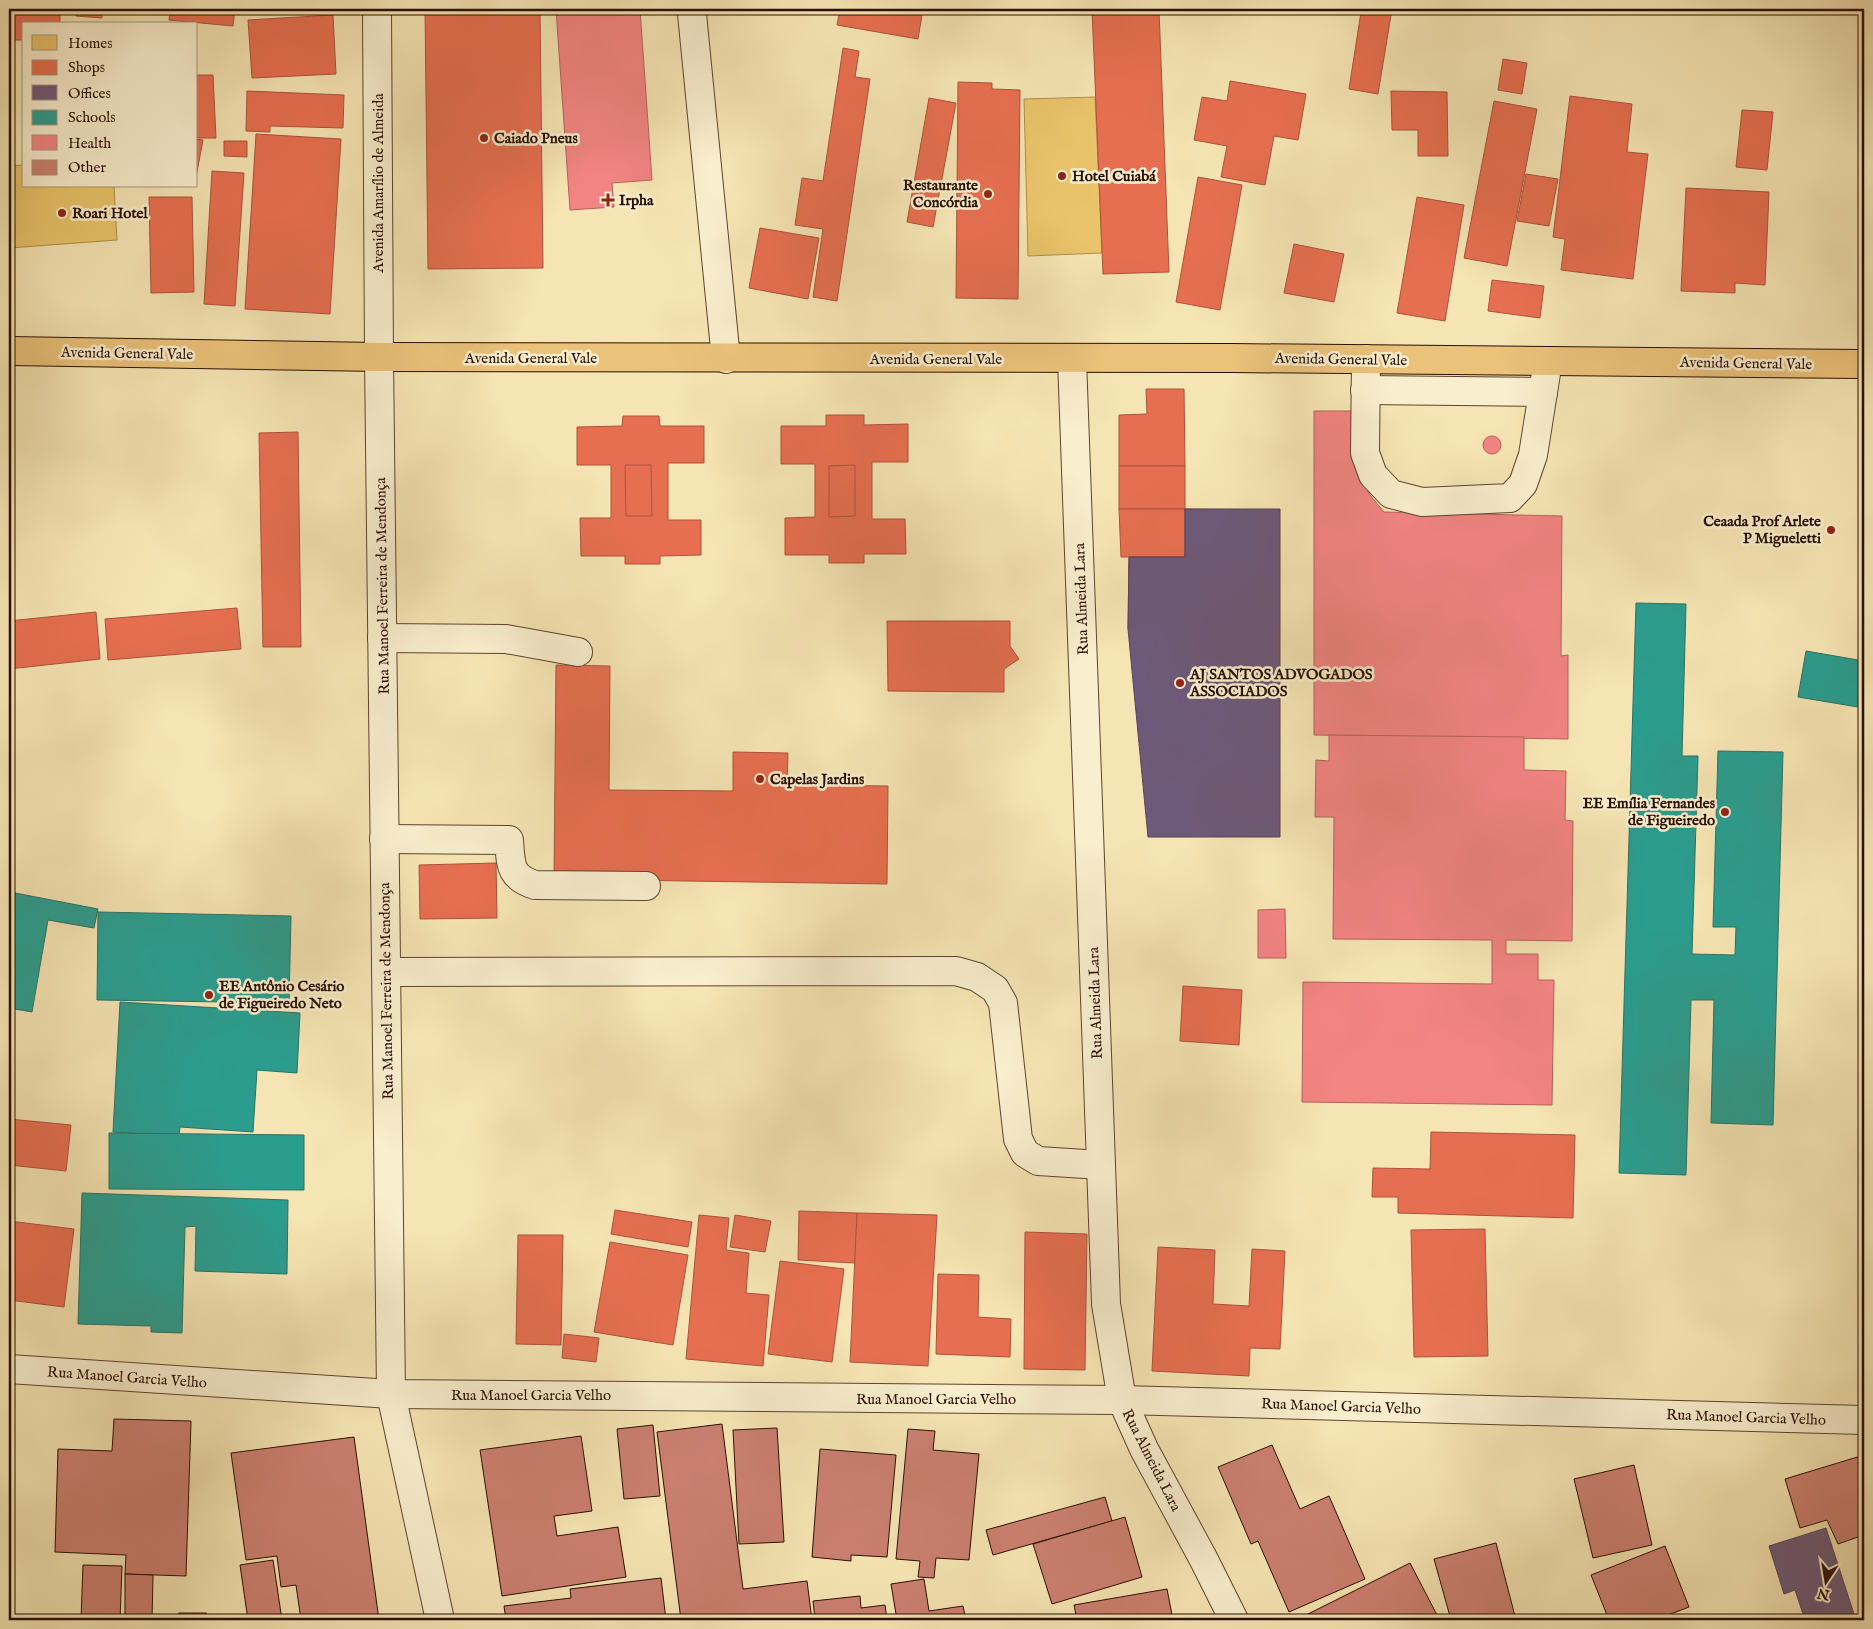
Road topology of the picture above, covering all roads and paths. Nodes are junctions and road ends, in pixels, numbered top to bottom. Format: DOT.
graph roads {
  1 [pos="377,9"];
  2 [pos="692,14"];
  3 [pos="9,351"];
  4 [pos="379,357"];
  5 [pos="726,358"];
  6 [pos="1072,359"];
  7 [pos="1366,359"];
  8 [pos="1548,361"];
  9 [pos="1864,364"];
  10 [pos="1365,390"];
  11 [pos="1543,392"];
  12 [pos="382,638"];
  13 [pos="578,652"];
  14 [pos="384,839"];
  15 [pos="646,886"];
  16 [pos="386,972"];
  17 [pos="1100,1165"];
  18 [pos="9,1369"];
  19 [pos="391,1394"];
  20 [pos="1122,1400"];
  21 [pos="1864,1420"];
  22 [pos="440,1620"];
  23 [pos="1234,1620"];
  1 -- 4 [label="street, Avenida Amarílio de Almeida"];
  2 -- 5 [label="street"];
  3 -- 4 [label="main road, Avenida General Vale"];
  4 -- 5 [label="main road, Avenida General Vale"];
  4 -- 12 [label="street, Rua Manoel Ferreira de Mendonça"];
  5 -- 6 [label="main road, Avenida General Vale"];
  6 -- 7 [label="main road, Avenida General Vale"];
  6 -- 17 [label="street, Rua Almeida Lara"];
  7 -- 8 [label="main road, Avenida General Vale"];
  7 -- 10 [label="street"];
  8 -- 9 [label="main road, Avenida General Vale"];
  8 -- 11 [label="street"];
  10 -- 11 [label="street"];
  10 -- 11 [label="street"];
  12 -- 13 [label="street"];
  12 -- 14 [label="street, Rua Manoel Ferreira de Mendonça"];
  14 -- 15 [label="street"];
  14 -- 16 [label="street, Rua Manoel Ferreira de Mendonça"];
  16 -- 17 [label="street"];
  16 -- 19 [label="street, Rua Manoel Ferreira de Mendonça"];
  17 -- 20 [label="street, Rua Almeida Lara"];
  18 -- 19 [label="street, Rua Manoel Garcia Velho"];
  19 -- 20 [label="street, Rua Manoel Garcia Velho"];
  19 -- 22 [label="street, Rua Manoel Ferreira de Mendonça"];
  20 -- 21 [label="street, Rua Manoel Garcia Velho"];
  20 -- 23 [label="street, Rua Almeida Lara"];
}
